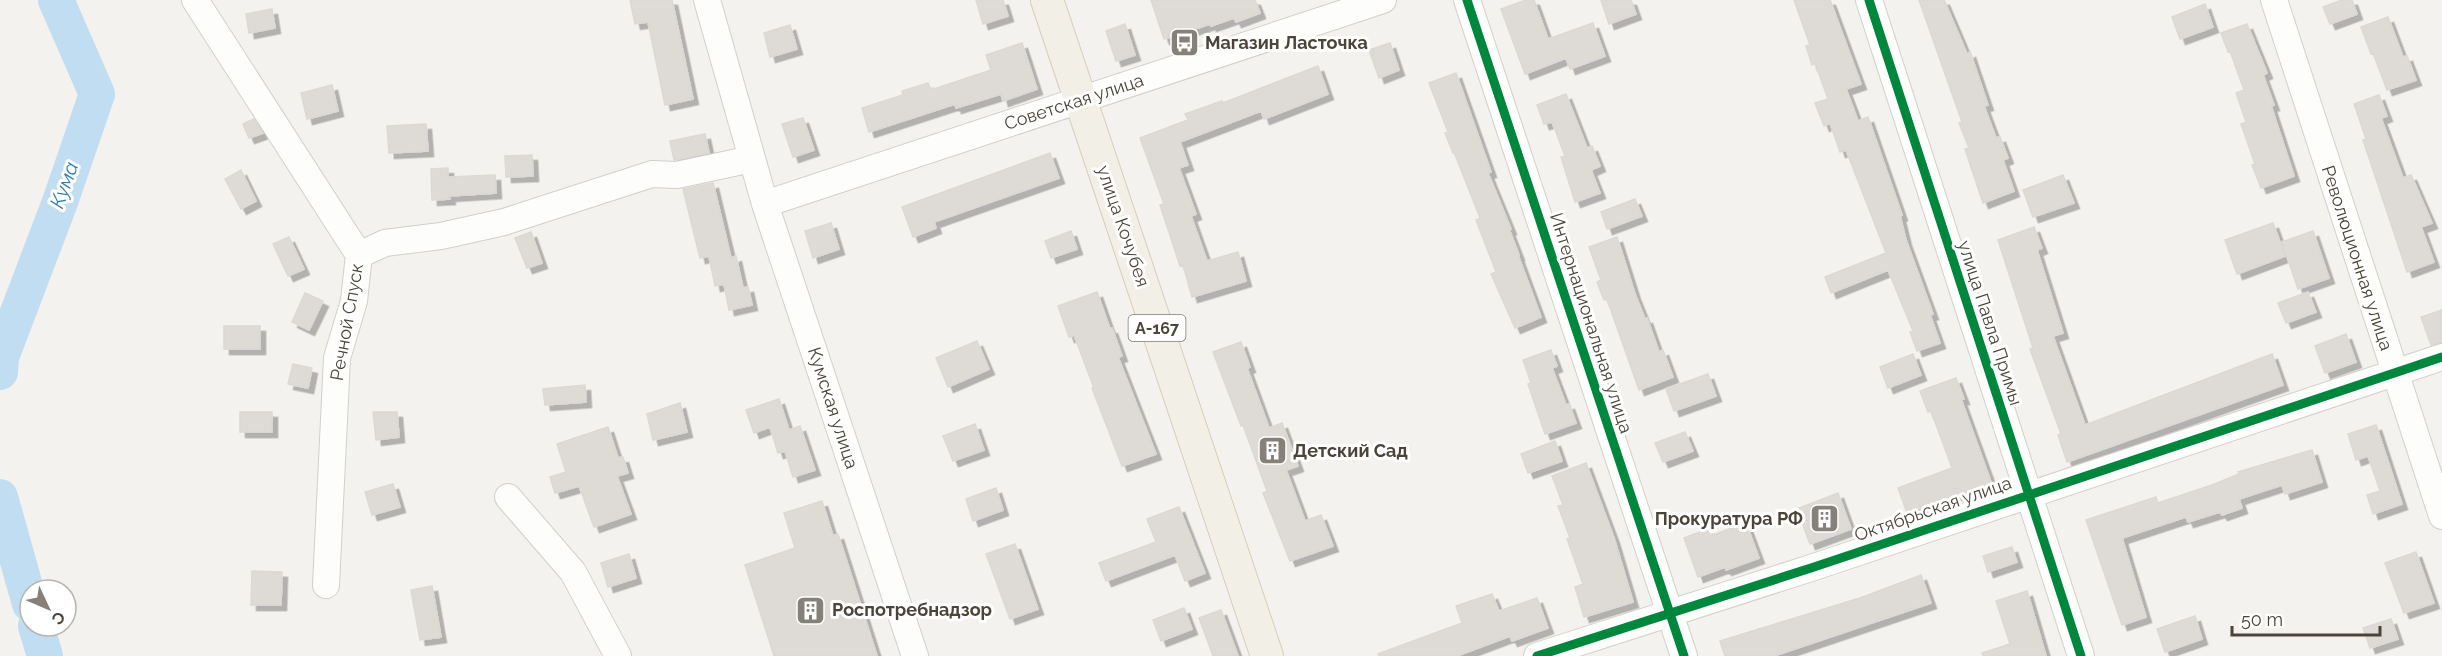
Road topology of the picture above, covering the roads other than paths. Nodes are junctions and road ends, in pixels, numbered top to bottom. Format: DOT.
graph roads {
  1 [pos="195,0"];
  2 [pos="707,0"];
  3 [pos="1047,0"];
  4 [pos="1383,0"];
  5 [pos="1467,0"];
  6 [pos="1869,0"];
  7 [pos="2274,0"];
  8 [pos="1081,100"];
  9 [pos="752,159"];
  10 [pos="765,204"];
  11 [pos="359,255"];
  12 [pos="2442,357"];
  13 [pos="2395,373"];
  14 [pos="2028,495"];
  15 [pos="508,497"];
  16 [pos="2442,516"];
  17 [pos="326,585"];
  18 [pos="1671,613"];
  19 [pos="618,656"];
  20 [pos="915,656"];
  21 [pos="1267,656"];
  22 [pos="1536,656"];
  23 [pos="1684,656"];
  24 [pos="2082,656"];
  1 -- 11 [label="street, Речной Спуск"];
  2 -- 9 [label="street, Кумская улица"];
  3 -- 8 [label="main road, улица Кочубея / А-167"];
  4 -- 8 [label="street, Советская улица"];
  5 -- 18 [label="street, Интернациональная улица"];
  6 -- 14 [label="street, улица Павла Примы"];
  7 -- 13 [label="street, Революционная улица"];
  8 -- 10 [label="street, Советская улица"];
  8 -- 21 [label="main road, улица Кочубея / А-167"];
  9 -- 10 [label="street, Кумская улица"];
  9 -- 11 [label="street"];
  10 -- 20 [label="street, Кумская улица"];
  11 -- 17 [label="street, Речной Спуск"];
  12 -- 13 [label="street, Октябрьская улица"];
  13 -- 14 [label="street, Октябрьская улица"];
  13 -- 16 [label="street, Революционная улица"];
  14 -- 18 [label="street, Октябрьская улица"];
  14 -- 24 [label="street, улица Павла Примы"];
  15 -- 19 [label="street"];
  18 -- 22 [label="street, Октябрьская улица"];
  18 -- 23 [label="street, Интернациональная улица"];
}
